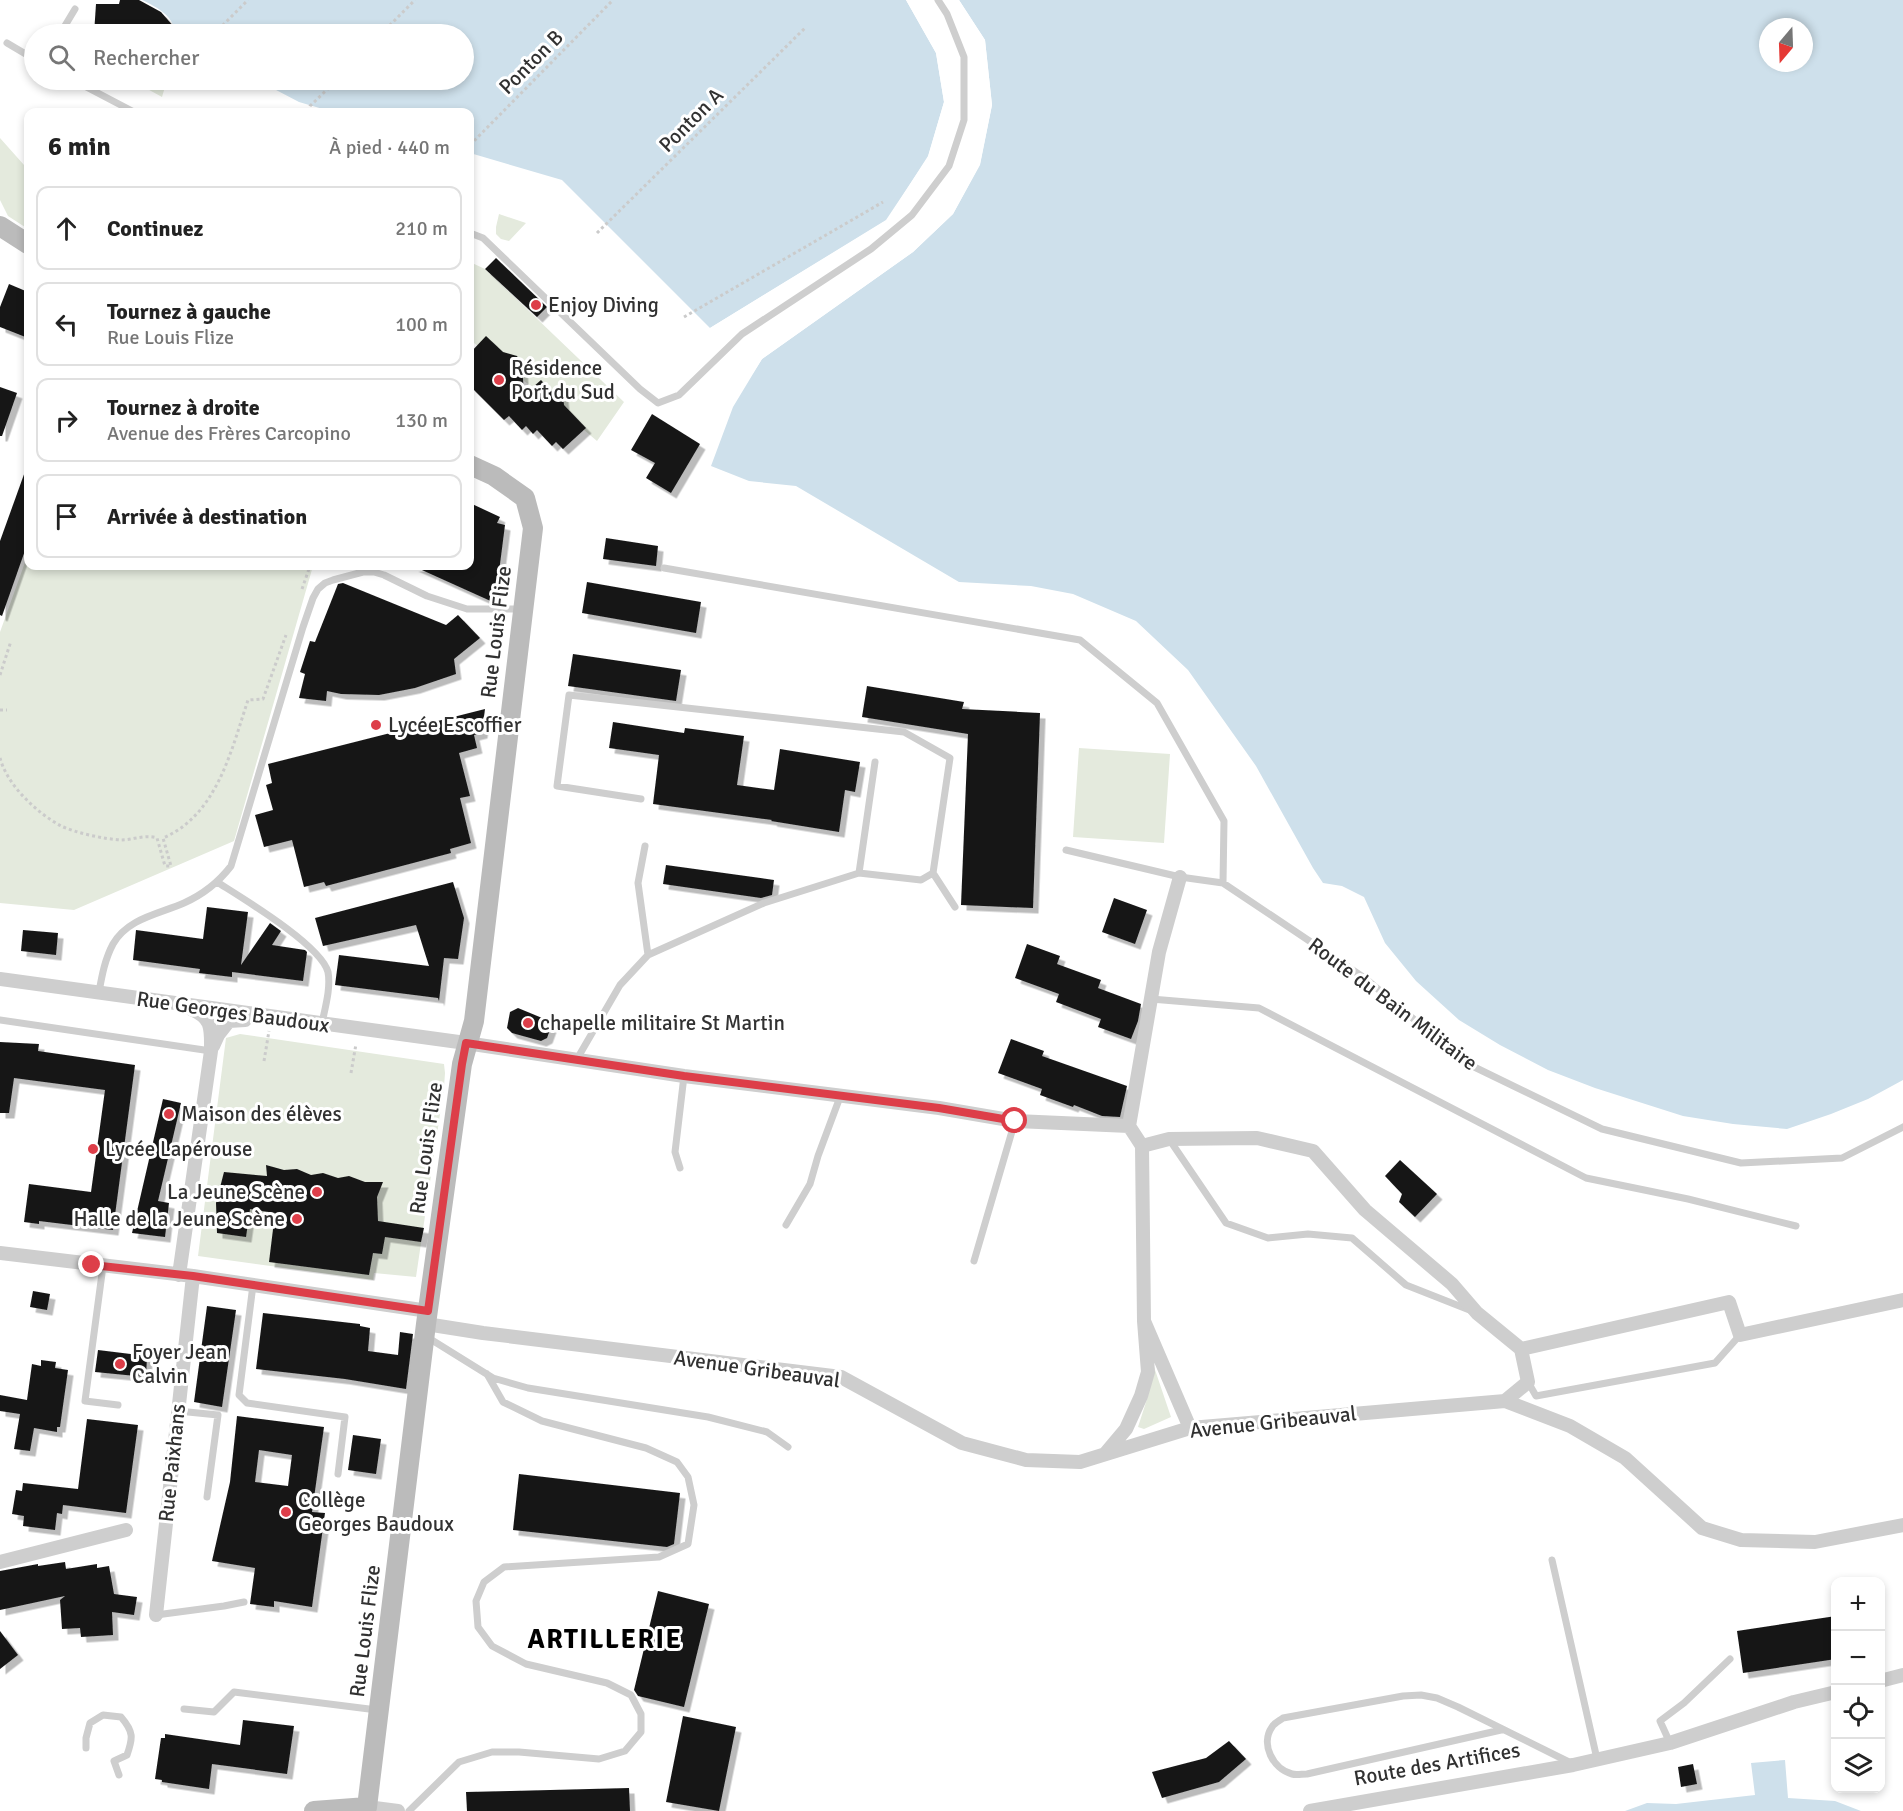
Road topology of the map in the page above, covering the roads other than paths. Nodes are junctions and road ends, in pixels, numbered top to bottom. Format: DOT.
graph roads {
  1 [pos="938,0"];
  2 [pos="75,9"];
  3 [pos="66,24"];
  4 [pos="7,44"];
  5 [pos="24,53"];
  6 [pos="92,90"];
  7 [pos="126,108"];
  8 [pos="0,226"];
  9 [pos="474,235"];
  10 [pos="24,241"];
  11 [pos="474,467"];
  12 [pos="664,568"];
  13 [pos="523,609"];
  14 [pos="875,762"];
  15 [pos="641,799"];
  16 [pos="645,846"];
  17 [pos="1066,850"];
  18 [pos="859,873"];
  19 [pos="933,873"];
  20 [pos="1180,877"];
  21 [pos="218,882"];
  22 [pos="1223,883"];
  23 [pos="955,907"];
  24 [pos="648,955"];
  25 [pos="0,979"];
  26 [pos="99,992"];
  27 [pos="1151,999"];
  28 [pos="183,1005"];
  29 [pos="0,1020"];
  30 [pos="322,1024"];
  31 [pos="466,1043"];
  32 [pos="211,1051"];
  33 [pos="578,1059"];
  34 [pos="462,1064"];
  35 [pos="684,1076"];
  36 [pos="840,1097"];
  37 [pos="1015,1121"];
  38 [pos="1129,1126"];
  39 [pos="1903,1127"];
  40 [pos="1169,1139"];
  41 [pos="1142,1146"];
  42 [pos="680,1168"];
  43 [pos="786,1225"];
  44 [pos="1796,1226"];
  45 [pos="0,1253"];
  46 [pos="974,1261"];
  47 [pos="102,1266"];
  48 [pos="186,1275"];
  49 [pos="253,1285"];
  50 [pos="1903,1300"];
  51 [pos="1477,1313"];
  52 [pos="1144,1321"];
  53 [pos="426,1324"];
  54 [pos="1740,1335"];
  55 [pos="1521,1349"];
  56 [pos="487,1374"];
  57 [pos="1528,1382"];
  58 [pos="1505,1401"];
  59 [pos="118,1405"];
  60 [pos="178,1411"];
  61 [pos="1190,1428"];
  62 [pos="788,1447"];
  63 [pos="1105,1454"];
  64 [pos="338,1474"];
  65 [pos="207,1497"];
  66 [pos="1903,1525"];
  67 [pos="126,1530"];
  68 [pos="1552,1560"];
  69 [pos="0,1562"];
  70 [pos="244,1602"];
  71 [pos="156,1615"];
  72 [pos="1730,1659"];
  73 [pos="1903,1675"];
  74 [pos="1885,1680"];
  75 [pos="1831,1693"];
  76 [pos="184,1709"];
  77 [pos="380,1710"];
  78 [pos="1501,1730"];
  79 [pos="1670,1743"];
  80 [pos="86,1748"];
  81 [pos="1597,1758"];
  82 [pos="1573,1765"];
  83 [pos="119,1775"];
  84 [pos="367,1808"];
  85 [pos="314,1811"];
  86 [pos="398,1811"];
  87 [pos="409,1811"];
  88 [pos="1310,1811"];
  1 -- 9 [label="lane"];
  2 -- 3 [label="lane"];
  4 -- 5 [label="lane"];
  6 -- 7 [label="lane"];
  8 -- 10 [label="street"];
  11 -- 13 [label="street, Rue Louis Flize"];
  12 -- 22 [label="lane"];
  13 -- 21 [label="lane"];
  13 -- 31 [label="street, Rue Louis Flize"];
  14 -- 18 [label="lane"];
  15 -- 19 [label="lane"];
  16 -- 24 [label="lane"];
  17 -- 20 [label="lane, Route du Bain Militaire"];
  18 -- 19 [label="lane"];
  18 -- 24 [label="lane"];
  19 -- 23 [label="lane"];
  20 -- 22 [label="lane, Route du Bain Militaire"];
  20 -- 27 [label="street"];
  21 -- 26 [label="lane"];
  21 -- 30 [label="lane"];
  22 -- 39 [label="lane, Route du Bain Militaire"];
  24 -- 33 [label="lane"];
  25 -- 26 [label="street, Rue Georges Baudoux"];
  26 -- 28 [label="street, Rue Georges Baudoux"];
  27 -- 38 [label="street"];
  27 -- 44 [label="lane"];
  28 -- 30 [label="street, Rue Georges Baudoux"];
  28 -- 32 [label="street, Rue Paixhans"];
  29 -- 32 [label="lane"];
  30 -- 31 [label="street, Rue Georges Baudoux"];
  31 -- 33 [label="street, Rue Georges Baudoux"];
  31 -- 34 [label="street, Rue Louis Flize"];
  32 -- 34 [label="street, Rue Georges Baudoux"];
  32 -- 48 [label="street, Rue Paixhans"];
  33 -- 35 [label="street, Rue Georges Baudoux"];
  34 -- 53 [label="street, Rue Louis Flize"];
  35 -- 36 [label="street, Rue Georges Baudoux"];
  35 -- 42 [label="lane"];
  36 -- 37 [label="street, Rue Georges Baudoux"];
  36 -- 43 [label="lane"];
  37 -- 38 [label="street, Rue Georges Baudoux"];
  37 -- 46 [label="lane"];
  38 -- 41 [label="street"];
  40 -- 41 [label="street"];
  40 -- 51 [label="street"];
  40 -- 51 [label="lane"];
  41 -- 52 [label="street"];
  45 -- 47 [label="street, Avenue Gribeauval"];
  47 -- 48 [label="street, Avenue Gribeauval"];
  47 -- 59 [label="lane"];
  48 -- 49 [label="street, Avenue Gribeauval"];
  48 -- 60 [label="street, Rue Paixhans"];
  49 -- 53 [label="street, Avenue Gribeauval"];
  49 -- 64 [label="lane"];
  50 -- 54 [label="street"];
  51 -- 55 [label="street"];
  52 -- 61 [label="street"];
  52 -- 63 [label="street"];
  53 -- 56 [label="lane"];
  53 -- 63 [label="street, Avenue Gribeauval"];
  53 -- 77 [label="street, Rue Louis Flize"];
  54 -- 55 [label="street"];
  54 -- 57 [label="lane"];
  55 -- 57 [label="street"];
  56 -- 62 [label="lane"];
  56 -- 87 [label="lane"];
  57 -- 58 [label="street"];
  58 -- 61 [label="street, Avenue Gribeauval"];
  58 -- 66 [label="street"];
  60 -- 65 [label="lane"];
  60 -- 71 [label="street, Rue Paixhans"];
  61 -- 63 [label="street, Avenue Gribeauval"];
  67 -- 69 [label="street"];
  68 -- 81 [label="lane"];
  70 -- 71 [label="lane"];
  72 -- 79 [label="lane"];
  73 -- 74 [label="street"];
  75 -- 79 [label="street"];
  76 -- 77 [label="lane"];
  77 -- 84 [label="street, Rue Louis Flize"];
  78 -- 78 [label="lane"];
  78 -- 82 [label="lane"];
  79 -- 81 [label="street"];
  80 -- 83 [label="lane"];
  81 -- 82 [label="street"];
  82 -- 88 [label="street, Route des Artifices"];
  84 -- 85 [label="street"];
  84 -- 86 [label="street"];
}
